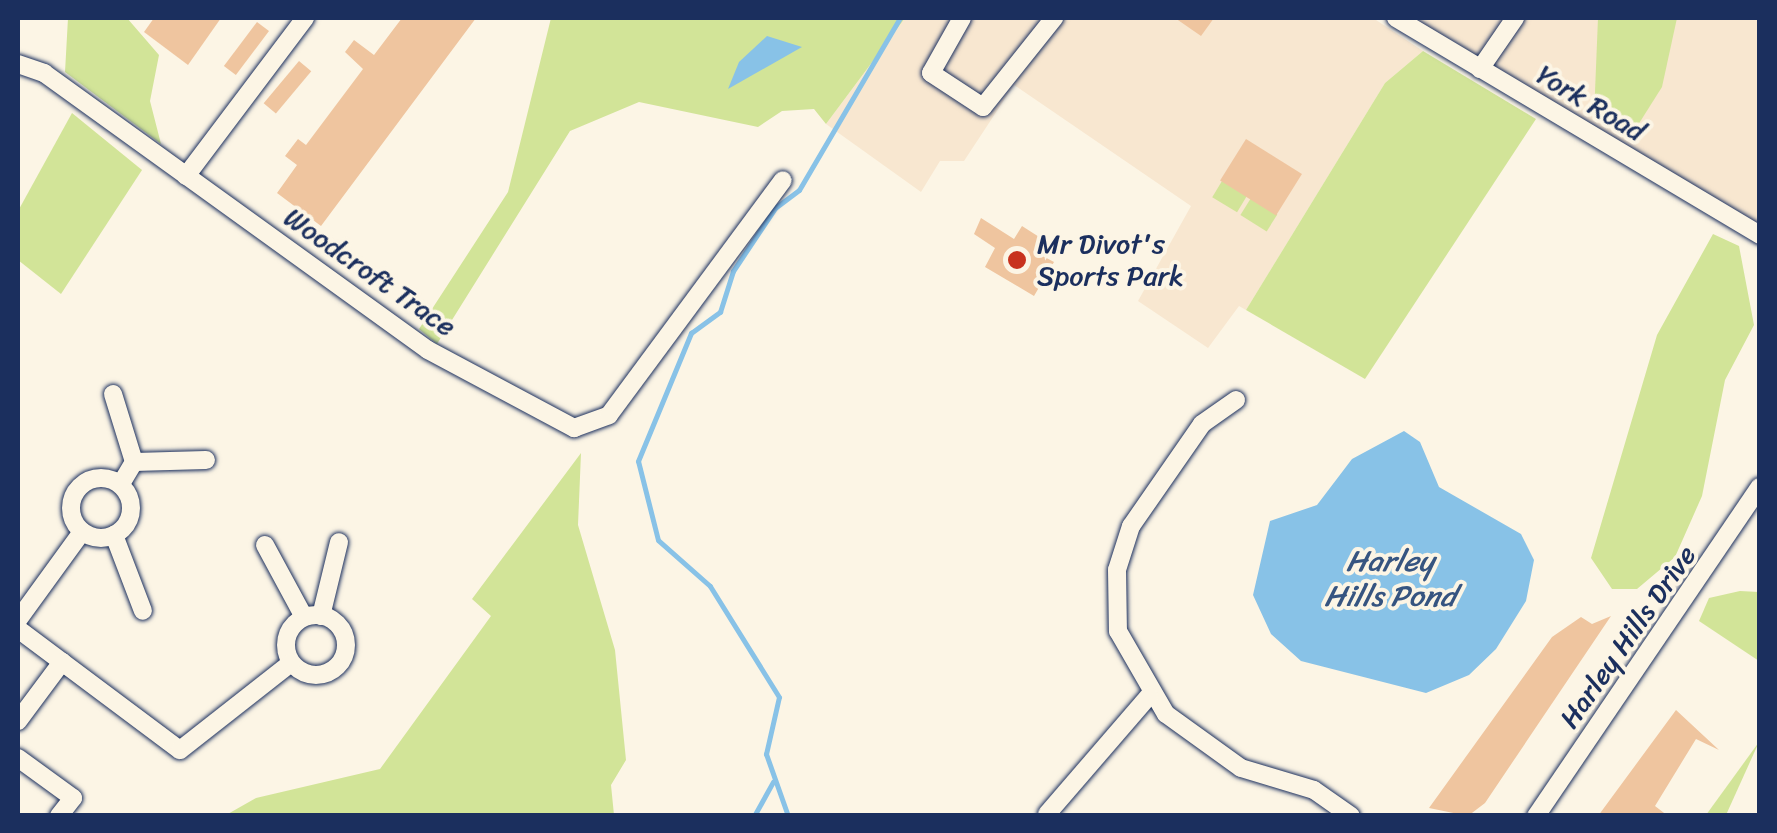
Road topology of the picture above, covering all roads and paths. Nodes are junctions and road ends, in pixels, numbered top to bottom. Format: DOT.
graph roads {
  1 [pos="305,18"];
  2 [pos="962,18"];
  3 [pos="1054,18"];
  4 [pos="1396,18"];
  5 [pos="1515,18"];
  6 [pos="18,64"];
  7 [pos="1480,69"];
  8 [pos="186,176"];
  9 [pos="784,180"];
  10 [pos="1760,236"];
  11 [pos="112,394"];
  12 [pos="1236,400"];
  13 [pos="206,460"];
  14 [pos="134,462"];
  15 [pos="121,484"];
  16 [pos="1760,487"];
  17 [pos="82,532"];
  18 [pos="114,535"];
  19 [pos="339,542"];
  20 [pos="265,545"];
  21 [pos="143,611"];
  22 [pos="313,616"];
  23 [pos="18,620"];
  24 [pos="18,629"];
  25 [pos="62,662"];
  26 [pos="291,664"];
  27 [pos="1149,696"];
  28 [pos="18,721"];
  29 [pos="18,758"];
  30 [pos="1047,814"];
  31 [pos="59,816"];
  32 [pos="1351,816"];
  33 [pos="1536,816"];
  1 -- 8 [label="street"];
  2 -- 3 [label="street"];
  4 -- 7 [label="street, York Road"];
  5 -- 7 [label="street"];
  6 -- 8 [label="street, Woodcroft Trace"];
  7 -- 10 [label="street, York Road"];
  8 -- 9 [label="street, Woodcroft Trace"];
  11 -- 14 [label="street"];
  12 -- 27 [label="street"];
  13 -- 14 [label="street"];
  14 -- 15 [label="street"];
  15 -- 17 [label="street"];
  15 -- 18 [label="street"];
  16 -- 33 [label="street, Harley Hills Drive"];
  17 -- 18 [label="street"];
  17 -- 23 [label="street"];
  18 -- 21 [label="street"];
  19 -- 22 [label="street"];
  20 -- 22 [label="street"];
  22 -- 26 [label="street"];
  22 -- 26 [label="street"];
  24 -- 25 [label="street"];
  25 -- 26 [label="street"];
  25 -- 28 [label="street"];
  27 -- 30 [label="street"];
  27 -- 32 [label="street"];
  29 -- 31 [label="street"];
}
